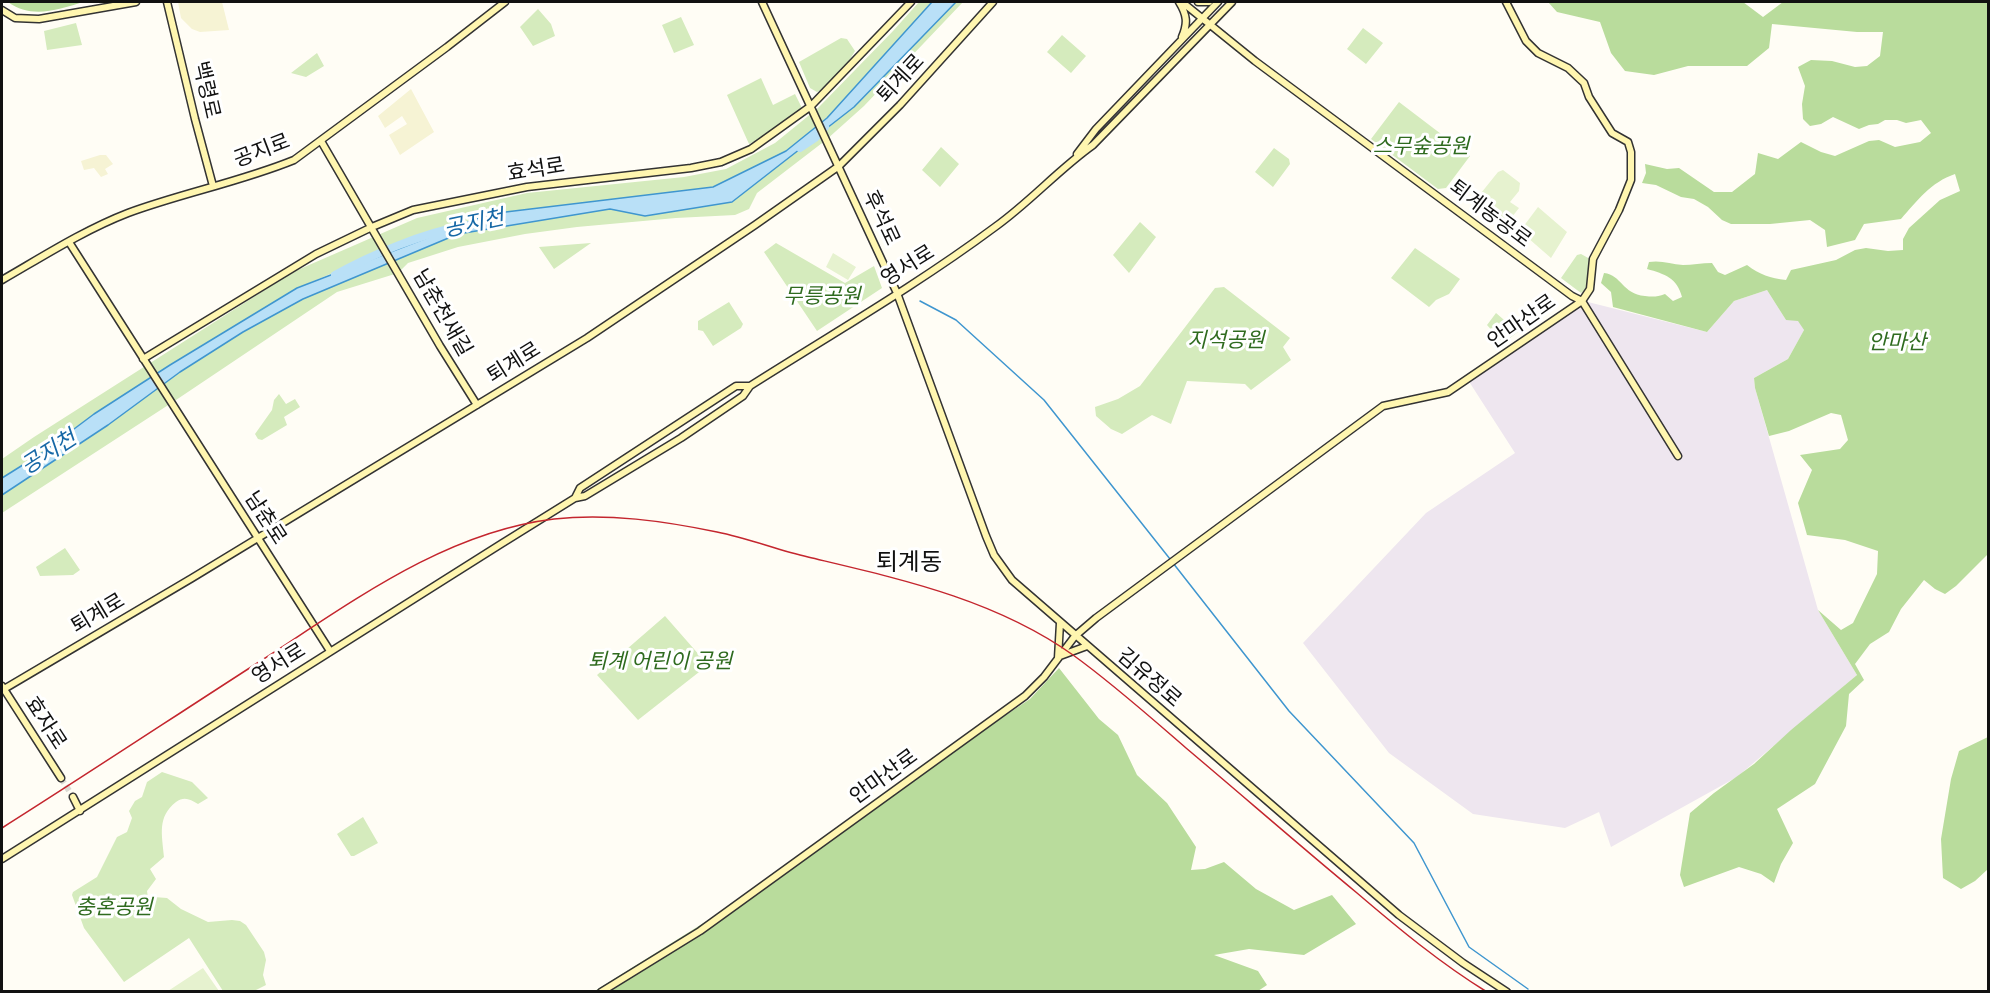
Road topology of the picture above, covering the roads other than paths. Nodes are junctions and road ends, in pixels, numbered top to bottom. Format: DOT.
graph roads {
  1 [pos="136,2"];
  2 [pos="167,2"];
  3 [pos="505,2"];
  4 [pos="762,2"];
  5 [pos="911,2"];
  6 [pos="993,2"];
  7 [pos="1180,2"];
  8 [pos="1198,2"];
  9 [pos="1209,2"];
  10 [pos="1218,2"];
  11 [pos="1232,2"];
  12 [pos="1506,2"];
  13 [pos="2,9"];
  14 [pos="1205,21"];
  15 [pos="1179,42"];
  16 [pos="1170,53"];
  17 [pos="1175,59"];
  18 [pos="812,110"];
  19 [pos="321,141"];
  20 [pos="1073,160"];
  21 [pos="839,166"];
  22 [pos="213,186"];
  23 [pos="374,230"];
  24 [pos="69,242"];
  25 [pos="2,280"];
  26 [pos="897,293"];
  27 [pos="1582,301"];
  28 [pos="145,362"];
  29 [pos="750,386"];
  30 [pos="477,405"];
  31 [pos="1678,456"];
  32 [pos="575,498"];
  33 [pos="258,538"];
  34 [pos="1060,623"];
  35 [pos="1075,636"];
  36 [pos="1087,646"];
  37 [pos="330,651"];
  38 [pos="1059,657"];
  39 [pos="2,687"];
  40 [pos="61,778"];
  41 [pos="73,797"];
  42 [pos="80,811"];
  43 [pos="2,859"];
  44 [pos="601,992"];
  45 [pos="1507,992"];
  1 -- 13 [label="street"];
  2 -- 22 [label="street, 백령로"];
  3 -- 19 [label="street, 공지로"];
  4 -- 18 [label="street"];
  5 -- 18 [label="street, 효석로"];
  6 -- 21 [label="street, 퇴계로"];
  7 -- 14 [label="street, 퇴계농공로"];
  7 -- 15 [label="street"];
  8 -- 9 [label="street"];
  10 -- 14 [label="street, 영서로"];
  11 -- 14 [label="street, 영서로"];
  12 -- 27 [label="street, 안마산로"];
  14 -- 15 [label="street, 영서로"];
  14 -- 17 [label="street, 영서로"];
  14 -- 27 [label="street, 퇴계농공로"];
  15 -- 16 [label="street, 영서로"];
  16 -- 17 [label="street"];
  16 -- 20 [label="street, 영서로"];
  17 -- 20 [label="street, 영서로"];
  18 -- 21 [label="street, 후석로"];
  18 -- 23 [label="street, 효석로"];
  19 -- 22 [label="street, 공지로"];
  19 -- 23 [label="street"];
  20 -- 26 [label="street, 영서로"];
  21 -- 26 [label="street, 후석로"];
  21 -- 30 [label="street, 퇴계로"];
  22 -- 24 [label="street, 공지로"];
  23 -- 28 [label="street, 효석로"];
  23 -- 30 [label="street, 남춘천새길"];
  24 -- 25 [label="street, 공지로"];
  24 -- 28 [label="street"];
  26 -- 29 [label="street, 영서로"];
  26 -- 34 [label="street, 김유정로"];
  27 -- 31 [label="street, 퇴계농공로"];
  27 -- 35 [label="street, 안마산로"];
  28 -- 33 [label="street, 남춘로"];
  29 -- 32 [label="street, 영서로"];
  29 -- 32 [label="street, 영서로"];
  30 -- 33 [label="street, 퇴계로"];
  32 -- 37 [label="street, 영서로"];
  33 -- 37 [label="street, 남춘로"];
  33 -- 39 [label="street, 퇴계로"];
  34 -- 35 [label="street, 김유정로"];
  34 -- 38 [label="street"];
  35 -- 36 [label="street, 김유정로"];
  35 -- 38 [label="street, 안마산로"];
  36 -- 38 [label="street"];
  36 -- 45 [label="street, 김유정로"];
  37 -- 42 [label="street, 영서로"];
  38 -- 44 [label="street, 안마산로"];
  39 -- 40 [label="street, 효자로"];
  41 -- 42 [label="street"];
  42 -- 43 [label="street, 영서로"];
}
